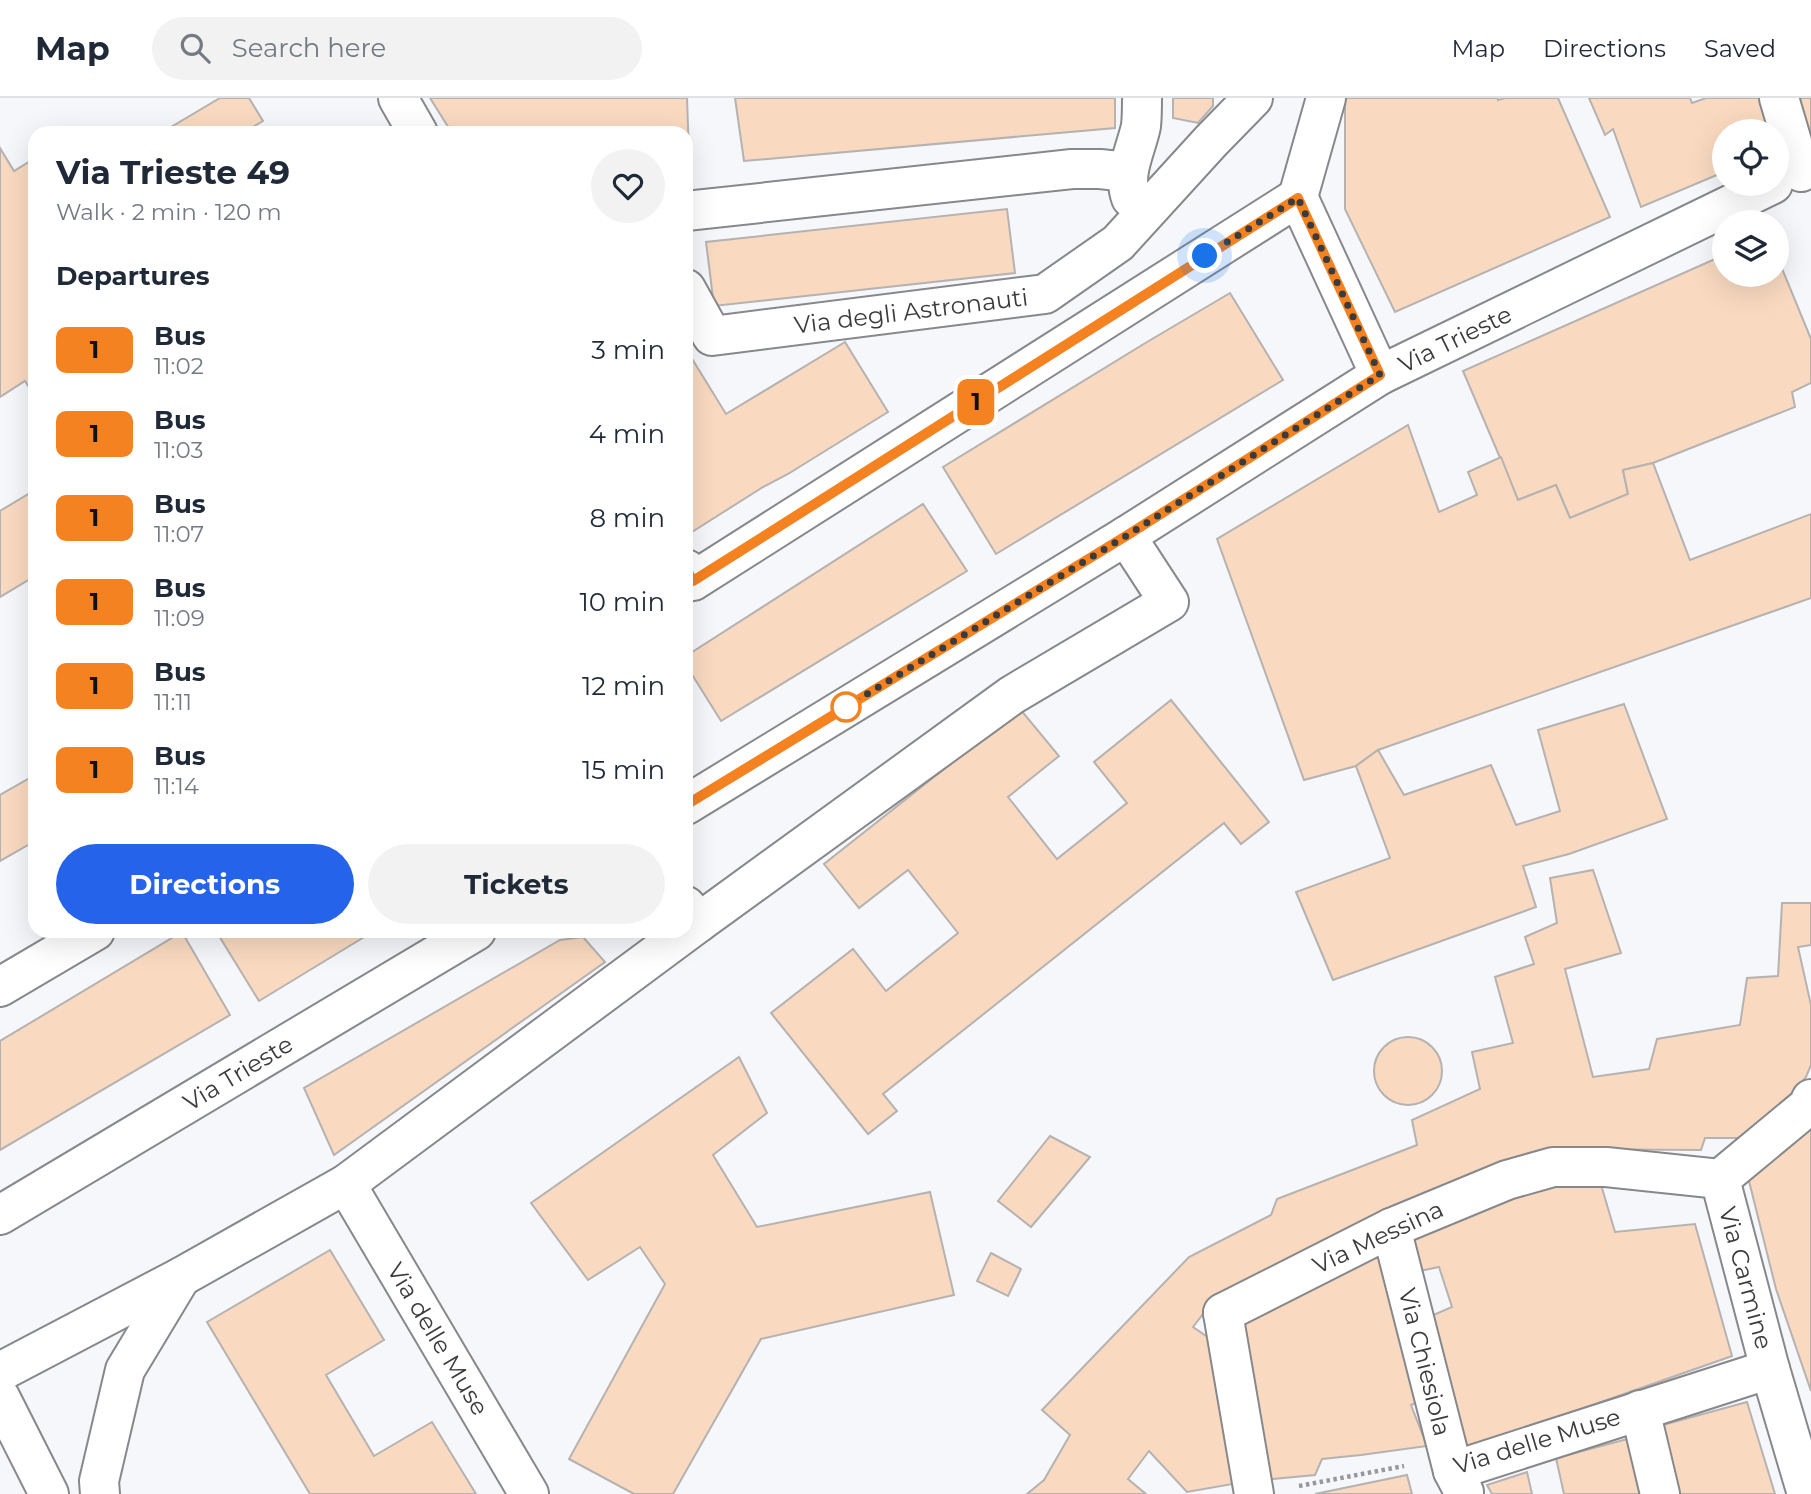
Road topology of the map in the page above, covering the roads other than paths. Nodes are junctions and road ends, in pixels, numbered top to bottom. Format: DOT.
graph roads {
  1 [pos="398,98"];
  2 [pos="1142,98"];
  3 [pos="1253,98"];
  4 [pos="1326,98"];
  5 [pos="1779,98"];
  6 [pos="414,126"];
  7 [pos="1128,172"];
  8 [pos="1790,176"];
  9 [pos="1298,198"];
  10 [pos="693,210"];
  11 [pos="1138,220"];
  12 [pos="693,302"];
  13 [pos="1380,375"];
  14 [pos="1126,536"];
  15 [pos="693,575"];
  16 [pos="693,801"];
  17 [pos="693,913"];
  18 [pos="83,938"];
  19 [pos="464,938"];
  20 [pos="661,938"];
  21 [pos="0,987"];
  22 [pos="1811,1099"];
  23 [pos="1720,1179"];
  24 [pos="346,1184"];
  25 [pos="0,1215"];
  26 [pos="1391,1228"];
  27 [pos="181,1276"];
  28 [pos="1770,1369"];
  29 [pos="0,1372"];
  30 [pos="0,1397"];
  31 [pos="1640,1410"];
  32 [pos="1459,1482"];
  33 [pos="49,1494"];
  34 [pos="100,1494"];
  35 [pos="529,1494"];
  36 [pos="1254,1494"];
  37 [pos="1660,1494"];
  38 [pos="1807,1494"];
  1 -- 6 [label="street"];
  2 -- 7 [label="street"];
  3 -- 11 [label="street"];
  4 -- 9 [label="street"];
  5 -- 8 [label="street"];
  7 -- 10 [label="street"];
  7 -- 11 [label="street"];
  8 -- 13 [label="street, Via Trieste"];
  9 -- 13 [label="street"];
  9 -- 15 [label="street"];
  11 -- 12 [label="street, Via degli Astronauti"];
  13 -- 14 [label="street, Via Trieste"];
  14 -- 16 [label="street, Via Trieste"];
  14 -- 17 [label="street"];
  18 -- 21 [label="street"];
  19 -- 25 [label="street, Via Trieste"];
  20 -- 24 [label="street"];
  22 -- 23 [label="street, Via Carmine"];
  23 -- 26 [label="street, Via Messina"];
  23 -- 28 [label="street, Via Carmine"];
  24 -- 27 [label="street"];
  24 -- 35 [label="street, Via delle Muse"];
  26 -- 32 [label="street, Via Chiesiola"];
  26 -- 36 [label="street, Via Messina"];
  27 -- 29 [label="street"];
  27 -- 34 [label="street"];
  28 -- 31 [label="street, Via delle Muse"];
  28 -- 38 [label="street, Via Carmine"];
  30 -- 33 [label="street"];
  31 -- 32 [label="street, Via delle Muse"];
  31 -- 37 [label="street"];
}
